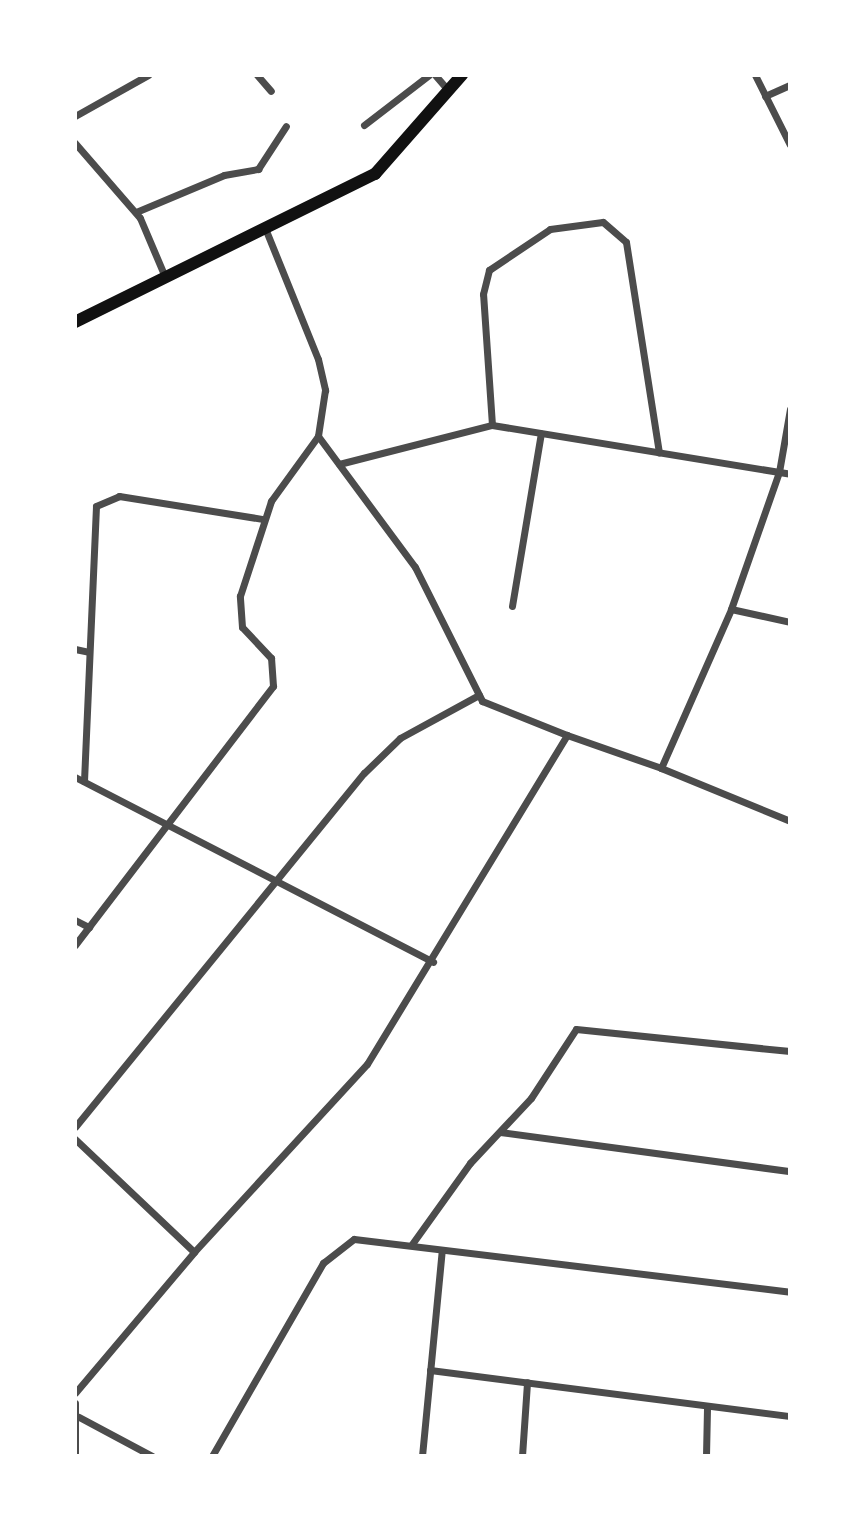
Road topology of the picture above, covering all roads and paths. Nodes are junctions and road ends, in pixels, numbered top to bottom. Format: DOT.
graph roads {
  1 [pos="148,75"];
  2 [pos="257,75"];
  3 [pos="429,75"];
  4 [pos="435,75"];
  5 [pos="462,75"];
  6 [pos="755,75"];
  7 [pos="790,85"];
  8 [pos="448,90"];
  9 [pos="271,91"];
  10 [pos="765,96"];
  11 [pos="75,116"];
  12 [pos="365,125"];
  13 [pos="286,126"];
  14 [pos="75,143"];
  15 [pos="790,145"];
  16 [pos="136,212"];
  17 [pos="265,228"];
  18 [pos="165,278"];
  19 [pos="75,322"];
  20 [pos="790,410"];
  21 [pos="492,425"];
  22 [pos="541,433"];
  23 [pos="318,436"];
  24 [pos="659,452"];
  25 [pos="339,464"];
  26 [pos="779,472"];
  27 [pos="790,474"];
  28 [pos="263,519"];
  29 [pos="512,606"];
  30 [pos="731,609"];
  31 [pos="790,622"];
  32 [pos="75,649"];
  33 [pos="89,652"];
  34 [pos="479,695"];
  35 [pos="567,735"];
  36 [pos="661,768"];
  37 [pos="75,777"];
  38 [pos="84,781"];
  39 [pos="790,821"];
  40 [pos="169,824"];
  41 [pos="277,882"];
  42 [pos="75,920"];
  43 [pos="89,927"];
  44 [pos="75,945"];
  45 [pos="433,962"];
  46 [pos="790,1051"];
  47 [pos="75,1127"];
  48 [pos="500,1132"];
  49 [pos="75,1139"];
  50 [pos="790,1171"];
  51 [pos="412,1244"];
  52 [pos="442,1250"];
  53 [pos="194,1252"];
  54 [pos="790,1292"];
  55 [pos="430,1370"];
  56 [pos="527,1382"];
  57 [pos="75,1393"];
  58 [pos="75,1404"];
  59 [pos="707,1408"];
  60 [pos="790,1416"];
  61 [pos="79,1417"];
  62 [pos="75,1455"];
  63 [pos="152,1456"];
  64 [pos="212,1456"];
  65 [pos="422,1456"];
  66 [pos="522,1456"];
  67 [pos="706,1456"];
  1 -- 11 [label="street"];
  2 -- 9 [label="street"];
  3 -- 12 [label="street"];
  4 -- 8 [label="street"];
  5 -- 8 [label="highway"];
  6 -- 10 [label="street"];
  7 -- 10 [label="street"];
  8 -- 17 [label="highway"];
  10 -- 15 [label="street"];
  13 -- 16 [label="street"];
  14 -- 16 [label="street"];
  16 -- 18 [label="street"];
  17 -- 18 [label="highway"];
  17 -- 23 [label="street"];
  18 -- 19 [label="highway"];
  20 -- 26 [label="street"];
  21 -- 22 [label="street"];
  21 -- 24 [label="street"];
  21 -- 25 [label="street"];
  22 -- 24 [label="street"];
  22 -- 29 [label="street"];
  23 -- 25 [label="street"];
  23 -- 28 [label="street"];
  24 -- 26 [label="street"];
  25 -- 34 [label="street"];
  26 -- 27 [label="street"];
  26 -- 30 [label="street"];
  28 -- 33 [label="street"];
  28 -- 40 [label="street"];
  30 -- 31 [label="street"];
  30 -- 36 [label="street"];
  32 -- 33 [label="street"];
  33 -- 38 [label="street"];
  34 -- 35 [label="street"];
  34 -- 41 [label="street"];
  35 -- 36 [label="street"];
  35 -- 45 [label="street"];
  36 -- 39 [label="street"];
  37 -- 38 [label="street"];
  38 -- 40 [label="street"];
  40 -- 41 [label="street"];
  40 -- 43 [label="street"];
  41 -- 45 [label="street"];
  41 -- 47 [label="street"];
  42 -- 43 [label="street"];
  43 -- 44 [label="street"];
  45 -- 53 [label="street"];
  46 -- 48 [label="street"];
  48 -- 50 [label="street"];
  48 -- 51 [label="street"];
  49 -- 53 [label="street"];
  51 -- 52 [label="street"];
  51 -- 64 [label="street"];
  52 -- 54 [label="street"];
  52 -- 55 [label="street"];
  53 -- 57 [label="street"];
  55 -- 56 [label="street"];
  55 -- 65 [label="street"];
  56 -- 59 [label="street"];
  56 -- 66 [label="street"];
  58 -- 61 [label="street"];
  59 -- 60 [label="street"];
  59 -- 67 [label="street"];
  61 -- 62 [label="street"];
  61 -- 63 [label="street"];
}
